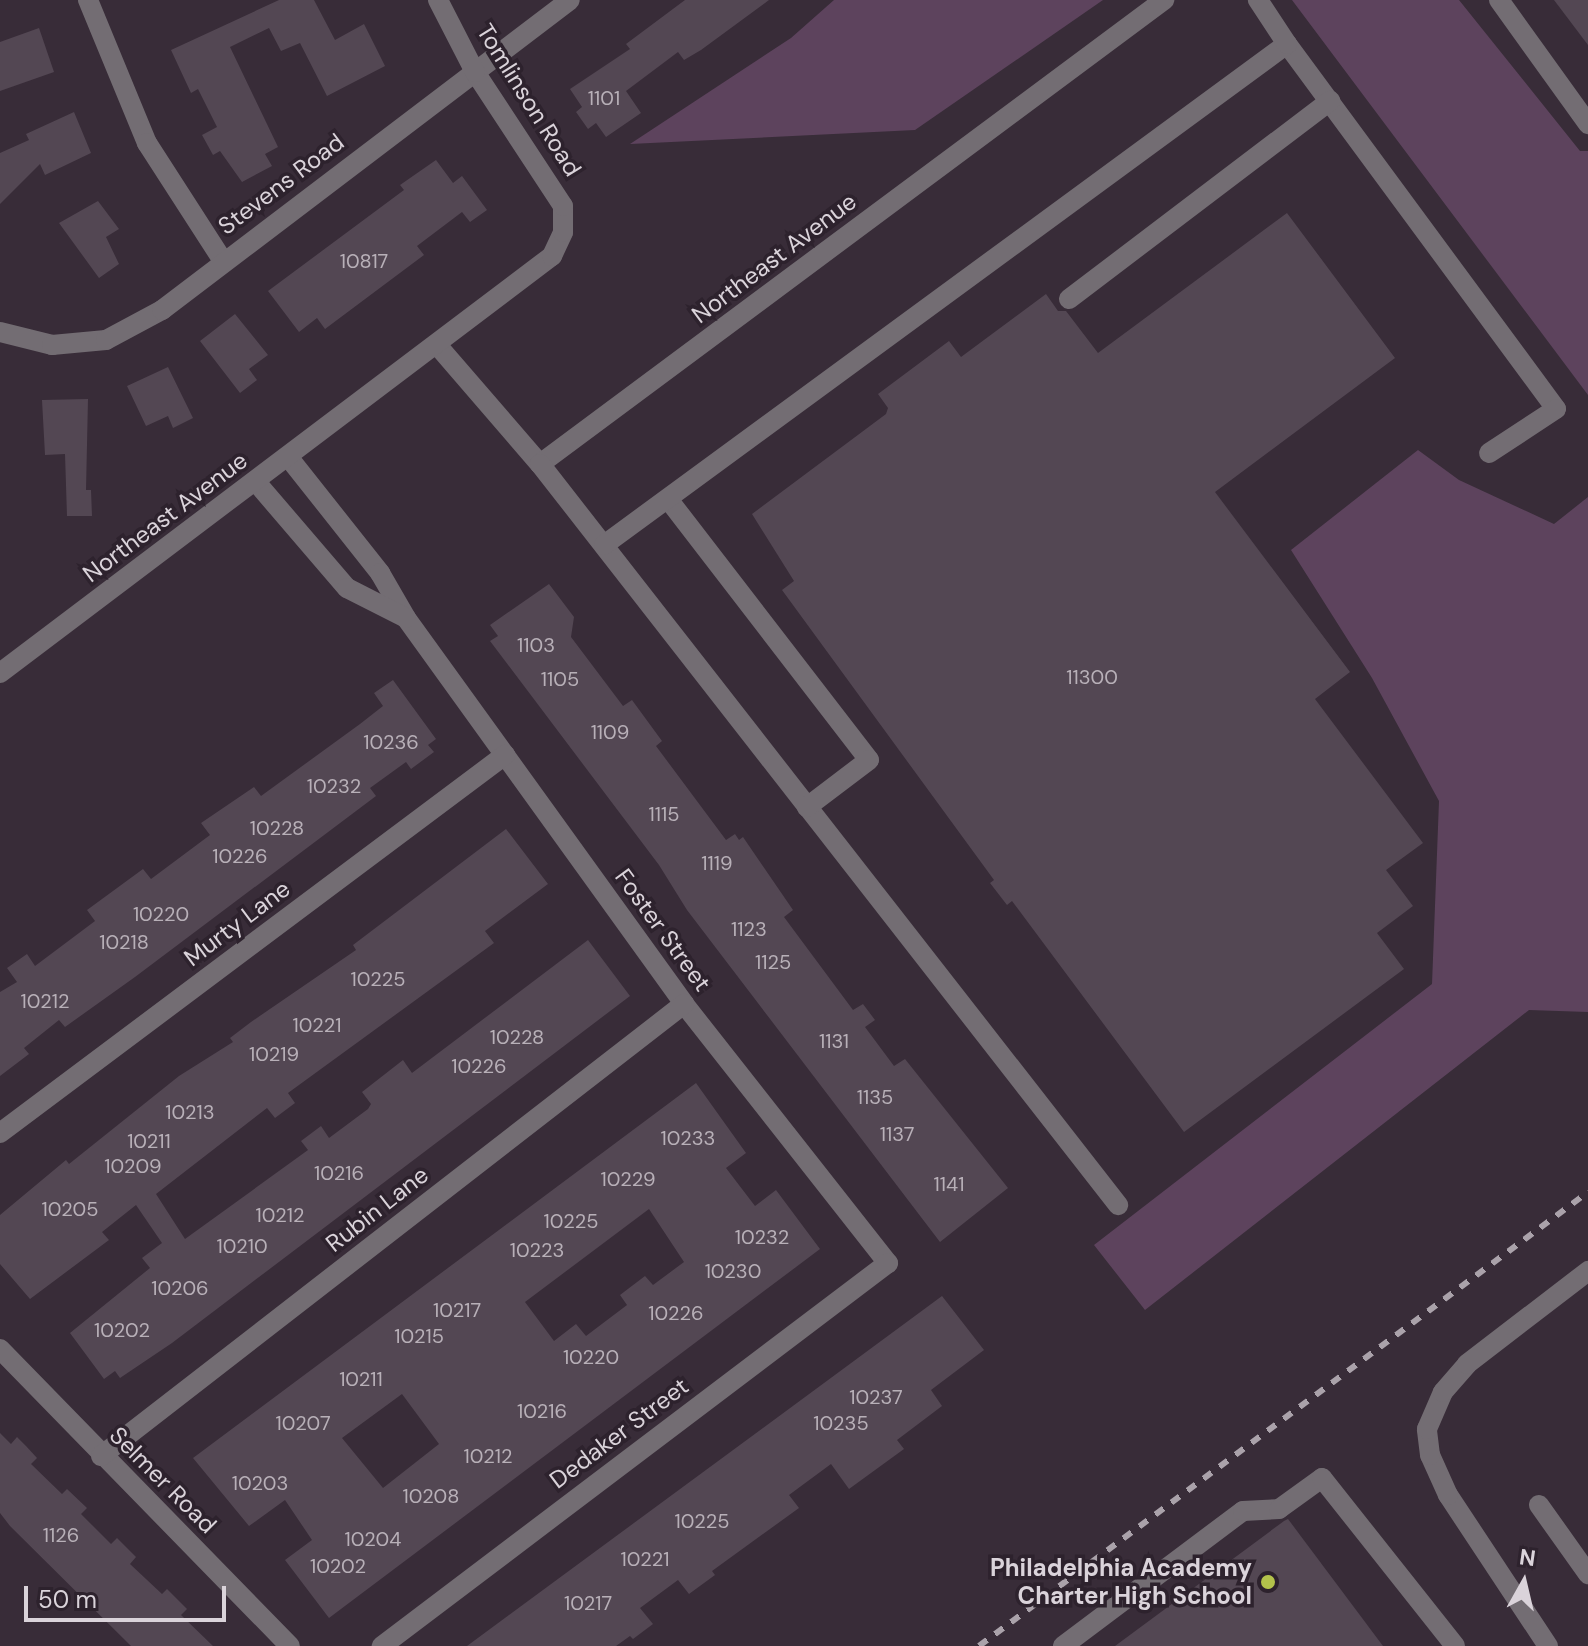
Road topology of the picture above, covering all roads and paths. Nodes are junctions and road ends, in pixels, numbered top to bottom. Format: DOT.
graph roads {
  1 [pos="88,0"];
  2 [pos="438,0"];
  3 [pos="570,0"];
  4 [pos="1164,0"];
  5 [pos="1258,0"];
  6 [pos="1499,0"];
  7 [pos="1287,44"];
  8 [pos="475,72"];
  9 [pos="1330,101"];
  10 [pos="1588,124"];
  11 [pos="563,232"];
  12 [pos="223,261"];
  13 [pos="1069,299"];
  14 [pos="0,332"];
  15 [pos="438,346"];
  16 [pos="1489,453"];
  17 [pos="289,458"];
  18 [pos="540,464"];
  19 [pos="256,482"];
  20 [pos="668,499"];
  21 [pos="604,545"];
  22 [pos="406,618"];
  23 [pos="0,673"];
  24 [pos="505,755"];
  25 [pos="807,807"];
  26 [pos="684,1004"];
  27 [pos="0,1133"];
  28 [pos="1118,1205"];
  29 [pos="888,1263"];
  30 [pos="1585,1280"];
  31 [pos="0,1349"];
  32 [pos="101,1456"];
  33 [pos="1539,1505"];
  34 [pos="1588,1574"];
  35 [pos="290,1646"];
  36 [pos="382,1646"];
  37 [pos="1063,1646"];
  38 [pos="1455,1646"];
  39 [pos="1548,1646"];
  1 -- 12 [label="street"];
  2 -- 8 [label="street, Tomlinson Road"];
  3 -- 8 [label="street, Stevens Road"];
  4 -- 18 [label="street, Northeast Avenue"];
  5 -- 7 [label="street"];
  6 -- 10 [label="street"];
  7 -- 9 [label="street"];
  7 -- 20 [label="street"];
  8 -- 11 [label="street, Tomlinson Road"];
  8 -- 12 [label="street, Stevens Road"];
  9 -- 13 [label="street"];
  9 -- 16 [label="street"];
  11 -- 15 [label="street, Northeast Avenue"];
  12 -- 14 [label="street, Stevens Road"];
  15 -- 17 [label="street, Northeast Avenue"];
  15 -- 18 [label="street"];
  17 -- 19 [label="street, Northeast Avenue"];
  17 -- 22 [label="street, Foster Street"];
  18 -- 21 [label="street"];
  19 -- 22 [label="street, Foster Street"];
  19 -- 23 [label="street, Northeast Avenue"];
  20 -- 21 [label="street"];
  20 -- 25 [label="street"];
  21 -- 25 [label="street"];
  22 -- 24 [label="street, Foster Street"];
  24 -- 26 [label="street, Foster Street"];
  24 -- 27 [label="street, Murty Lane"];
  25 -- 28 [label="street"];
  26 -- 29 [label="street, Foster Street"];
  26 -- 32 [label="street, Rubin Lane"];
  29 -- 36 [label="street, Dedaker Street"];
  30 -- 39 [label="street"];
  31 -- 32 [label="street, Selmer Road"];
  32 -- 35 [label="street, Selmer Road"];
  33 -- 34 [label="street"];
  37 -- 38 [label="street"];
}
